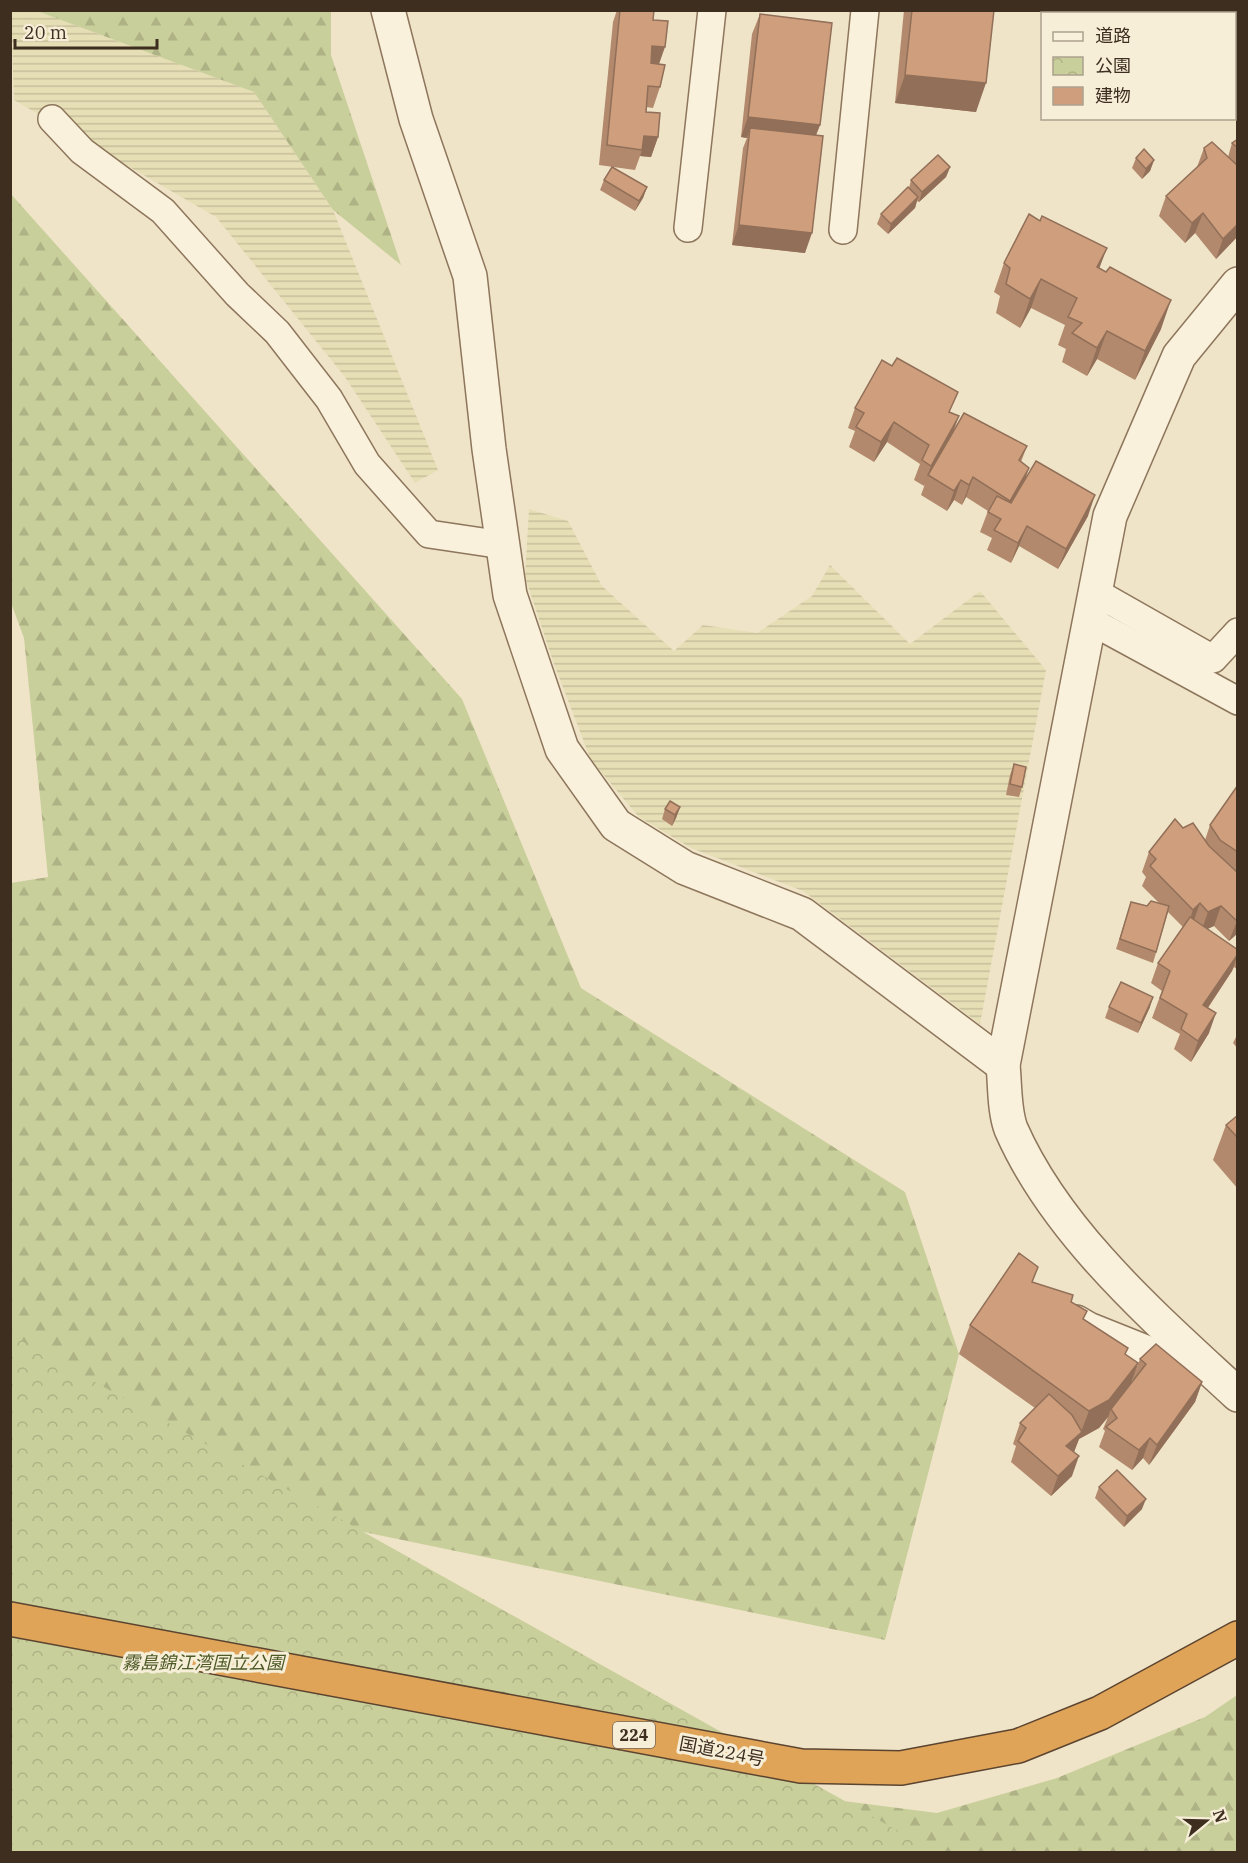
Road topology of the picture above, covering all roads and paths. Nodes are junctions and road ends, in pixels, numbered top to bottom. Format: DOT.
graph roads {
  1 [pos="388,10"];
  2 [pos="712,10"];
  3 [pos="865,10"];
  4 [pos="52,119"];
  5 [pos="688,228"];
  6 [pos="843,230"];
  7 [pos="1238,284"];
  8 [pos="503,545"];
  9 [pos="1092,606"];
  10 [pos="1238,632"];
  11 [pos="1238,701"];
  12 [pos="1003,1065"];
  13 [pos="1049,1305"];
  14 [pos="1205,1365"];
  15 [pos="1238,1395"];
  16 [pos="10,1619"];
  17 [pos="1238,1638"];
  1 -- 8 [label="street"];
  2 -- 5 [label="lane"];
  3 -- 6 [label="lane"];
  4 -- 8 [label="lane"];
  7 -- 9 [label="street"];
  8 -- 12 [label="street"];
  9 -- 10 [label="lane"];
  9 -- 11 [label="lane"];
  9 -- 12 [label="street"];
  12 -- 14 [label="street"];
  13 -- 14 [label="street"];
  14 -- 15 [label="street"];
  16 -- 17 [label="highway, 国道224号 / 224"];
}
